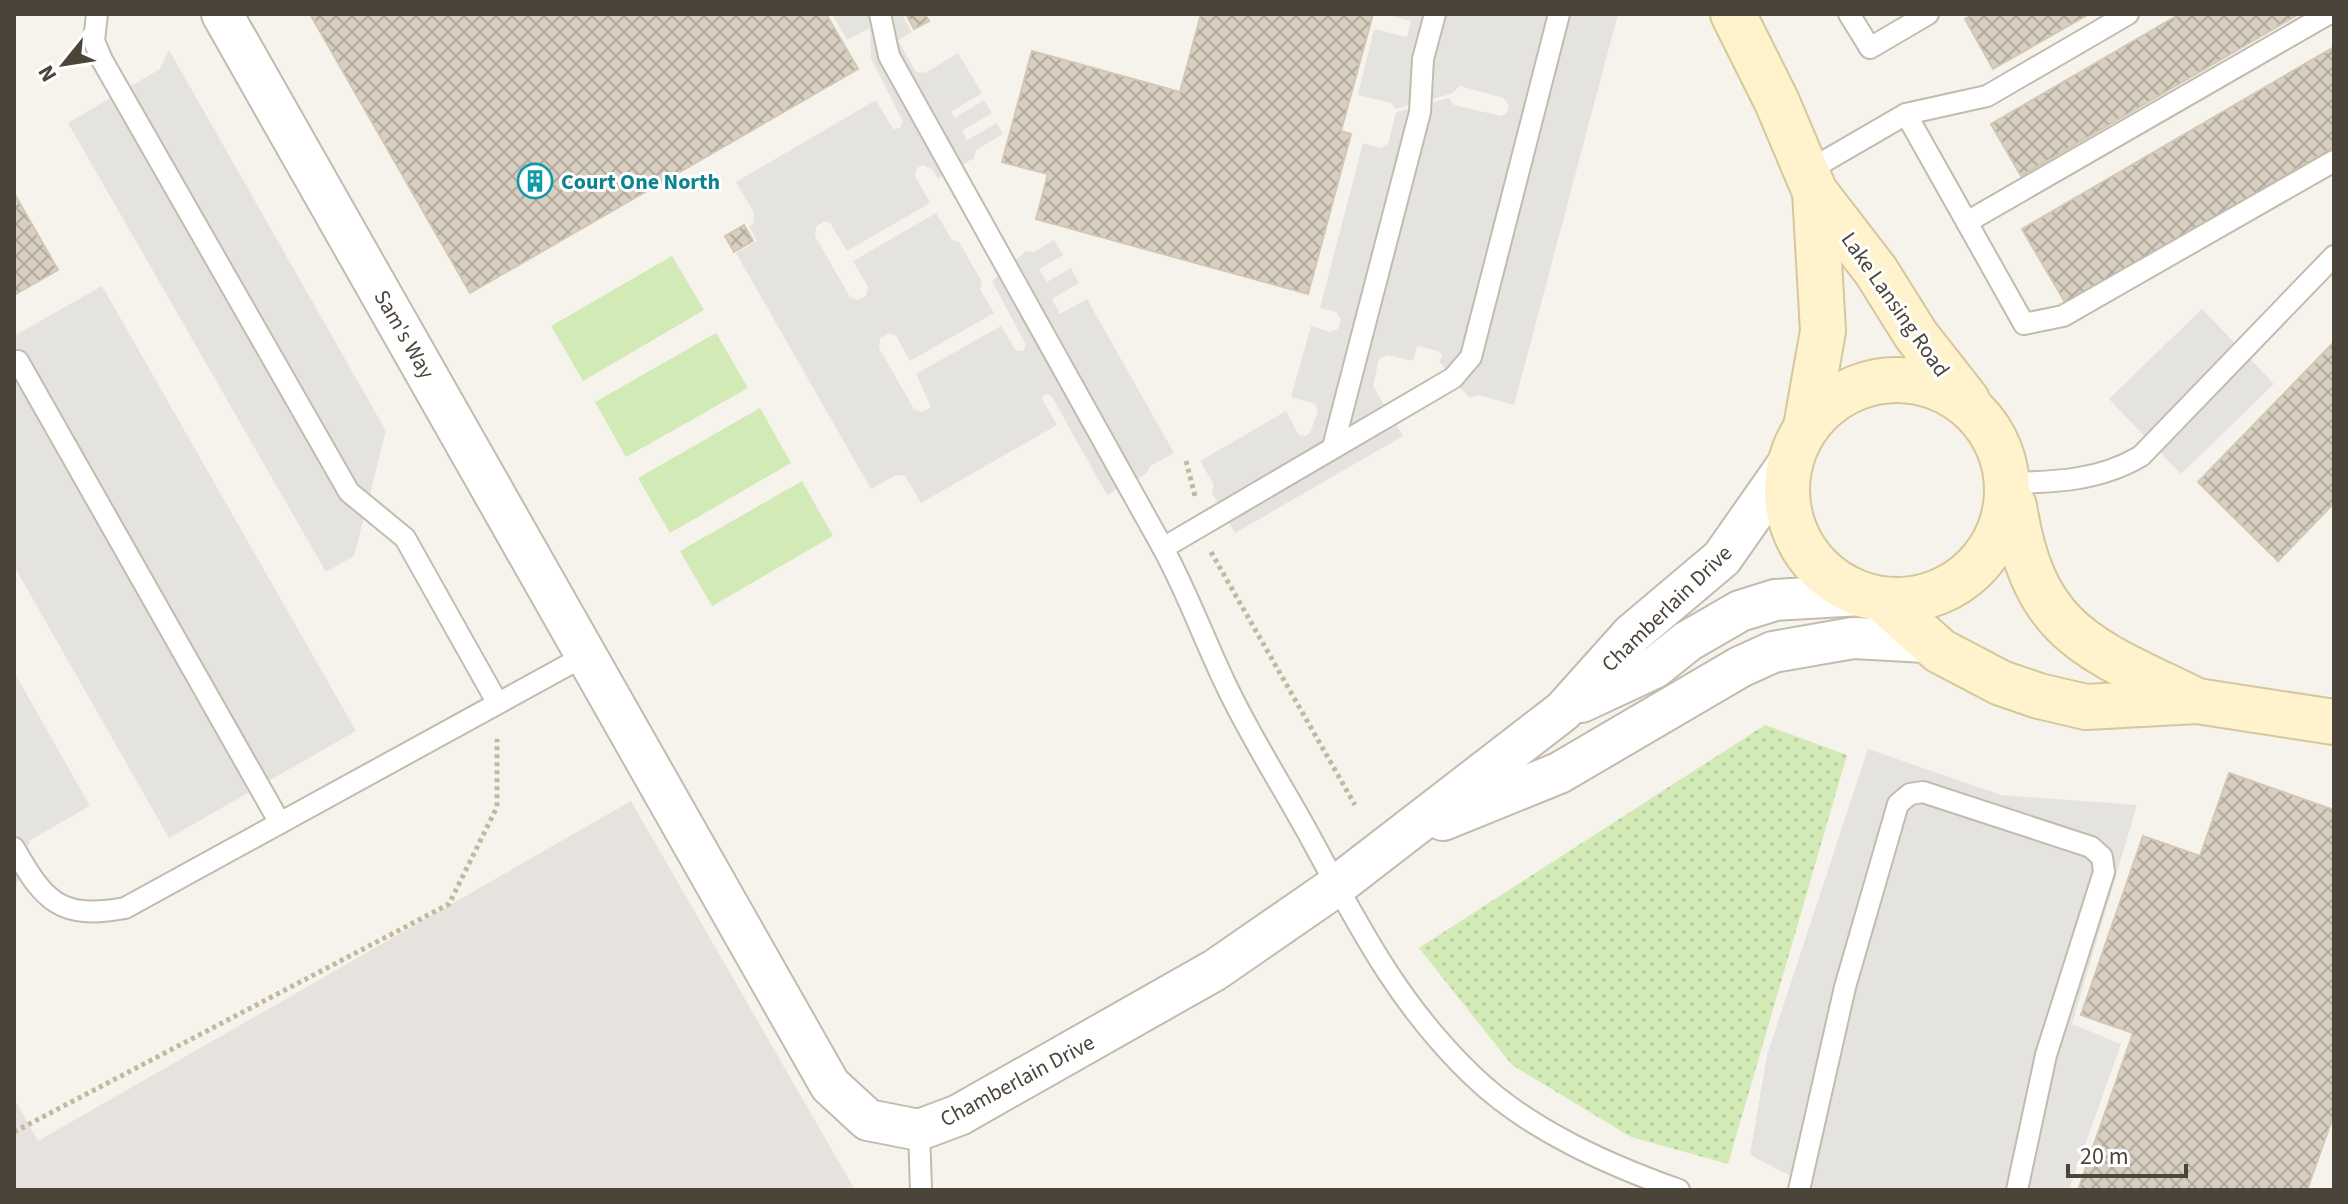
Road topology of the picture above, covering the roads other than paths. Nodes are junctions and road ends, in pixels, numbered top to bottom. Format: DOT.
graph roads {
  1 [pos="97,14"];
  2 [pos="222,14"];
  3 [pos="880,14"];
  4 [pos="1435,14"];
  5 [pos="1559,14"];
  6 [pos="1733,14"];
  7 [pos="1849,14"];
  8 [pos="1928,14"];
  9 [pos="2128,14"];
  10 [pos="2328,14"];
  11 [pos="1906,114"];
  12 [pos="2334,161"];
  13 [pos="1811,182"];
  14 [pos="1967,222"];
  15 [pos="2334,256"];
  16 [pos="18,361"];
  17 [pos="1979,415"];
  18 [pos="1798,444"];
  19 [pos="1333,447"];
  20 [pos="2008,490"];
  21 [pos="1163,548"];
  22 [pos="1872,598"];
  23 [pos="1926,642"];
  24 [pos="588,654"];
  25 [pos="2197,701"];
  26 [pos="497,702"];
  27 [pos="1563,711"];
  28 [pos="2334,722"];
  29 [pos="280,823"];
  30 [pos="1395,840"];
  31 [pos="14,848"];
  32 [pos="1335,887"];
  33 [pos="919,1130"];
  34 [pos="921,1190"];
  35 [pos="1679,1190"];
  36 [pos="1799,1190"];
  37 [pos="2017,1190"];
  1 -- 26 [label="lane"];
  2 -- 24 [label="street, Sam's Way"];
  3 -- 21 [label="lane"];
  4 -- 19 [label="lane"];
  5 -- 19 [label="lane"];
  6 -- 13 [label="main road, Lake Lansing Road"];
  7 -- 8 [label="lane"];
  9 -- 11 [label="lane"];
  10 -- 14 [label="lane"];
  11 -- 13 [label="lane"];
  11 -- 14 [label="lane"];
  12 -- 14 [label="lane"];
  13 -- 17 [label="main road, Lake Lansing Road"];
  13 -- 18 [label="main road, Lake Lansing Road"];
  15 -- 20 [label="lane"];
  16 -- 29 [label="lane"];
  17 -- 18 [label="main road"];
  17 -- 20 [label="main road"];
  18 -- 22 [label="main road"];
  18 -- 27 [label="street, Chamberlain Drive"];
  19 -- 21 [label="lane"];
  20 -- 22 [label="main road"];
  20 -- 25 [label="main road"];
  21 -- 32 [label="lane"];
  22 -- 23 [label="main road"];
  22 -- 27 [label="street, Chamberlain Drive"];
  23 -- 25 [label="main road"];
  23 -- 30 [label="street"];
  24 -- 26 [label="lane"];
  24 -- 33 [label="street, Chamberlain Drive"];
  25 -- 28 [label="main road"];
  26 -- 29 [label="lane"];
  27 -- 30 [label="street, Chamberlain Drive"];
  29 -- 31 [label="lane"];
  30 -- 32 [label="street, Chamberlain Drive"];
  32 -- 33 [label="street, Chamberlain Drive"];
  32 -- 35 [label="lane"];
  33 -- 34 [label="lane"];
  36 -- 37 [label="lane"];
}
